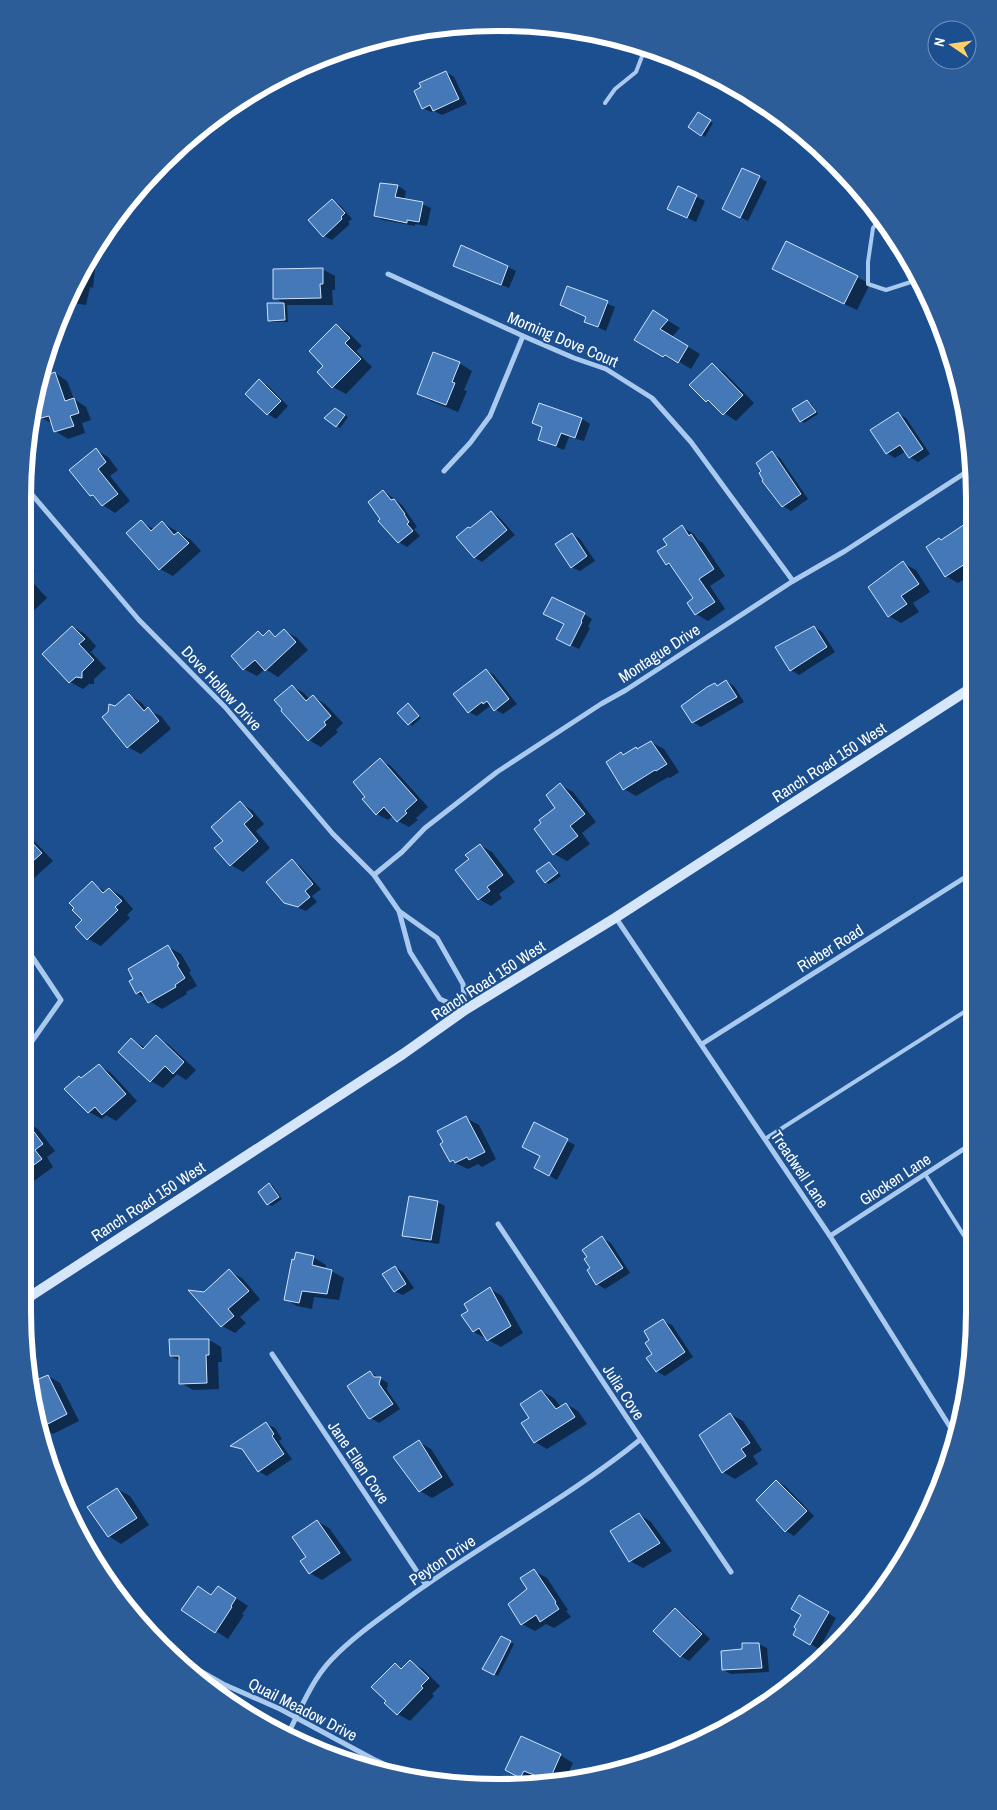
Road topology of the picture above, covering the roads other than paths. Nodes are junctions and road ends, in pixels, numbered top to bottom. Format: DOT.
graph roads {
  1 [pos="643,54"];
  2 [pos="605,103"];
  3 [pos="876,224"];
  4 [pos="388,274"];
  5 [pos="912,282"];
  6 [pos="523,336"];
  7 [pos="444,471"];
  8 [pos="965,473"];
  9 [pos="31,492"];
  10 [pos="793,581"];
  11 [pos="966,691"];
  12 [pos="374,875"];
  13 [pos="966,877"];
  14 [pos="399,911"];
  15 [pos="615,918"];
  16 [pos="31,956"];
  17 [pos="465,1010"];
  18 [pos="966,1011"];
  19 [pos="31,1043"];
  20 [pos="702,1044"];
  21 [pos="765,1139"];
  22 [pos="966,1148"];
  23 [pos="925,1174"];
  24 [pos="498,1224"];
  25 [pos="830,1236"];
  26 [pos="966,1239"];
  27 [pos="31,1295"];
  28 [pos="272,1354"];
  29 [pos="951,1428"];
  30 [pos="640,1440"];
  31 [pos="731,1572"];
  32 [pos="426,1585"];
  33 [pos="199,1670"];
  34 [pos="296,1718"];
  35 [pos="290,1730"];
  36 [pos="388,1765"];
  1 -- 2 [label="lane"];
  3 -- 5 [label="lane"];
  4 -- 6 [label="street, Morning Dove Court"];
  6 -- 7 [label="street"];
  6 -- 10 [label="street, Morning Dove Court"];
  8 -- 10 [label="street, Montague Drive"];
  9 -- 12 [label="street, Dove Hollow Drive"];
  10 -- 12 [label="street, Montague Drive"];
  11 -- 15 [label="main road, Ranch Road 150 West"];
  12 -- 14 [label="street, Dove Hollow Drive"];
  13 -- 20 [label="street, Rieber Road"];
  14 -- 17 [label="street, Dove Hollow Drive"];
  14 -- 17 [label="street, Dove Hollow Drive"];
  15 -- 17 [label="main road, Ranch Road 150 West"];
  15 -- 20 [label="street, Treadwell Lane"];
  16 -- 19 [label="street"];
  17 -- 27 [label="main road, Ranch Road 150 West"];
  18 -- 21 [label="lane"];
  20 -- 21 [label="street, Treadwell Lane"];
  21 -- 25 [label="street, Treadwell Lane"];
  22 -- 23 [label="street, Glocken Lane"];
  23 -- 25 [label="street, Glocken Lane"];
  23 -- 26 [label="lane"];
  24 -- 30 [label="street, Julia Cove"];
  25 -- 29 [label="street, Treadwell Lane"];
  28 -- 32 [label="street, Jane Ellen Cove"];
  30 -- 31 [label="street, Julia Cove"];
  30 -- 32 [label="street, Peyton Drive"];
  32 -- 34 [label="street, Peyton Drive"];
  33 -- 34 [label="street, Quail Meadow Drive"];
  34 -- 35 [label="street, Peyton Drive"];
  34 -- 36 [label="street, Quail Meadow Drive"];
}
